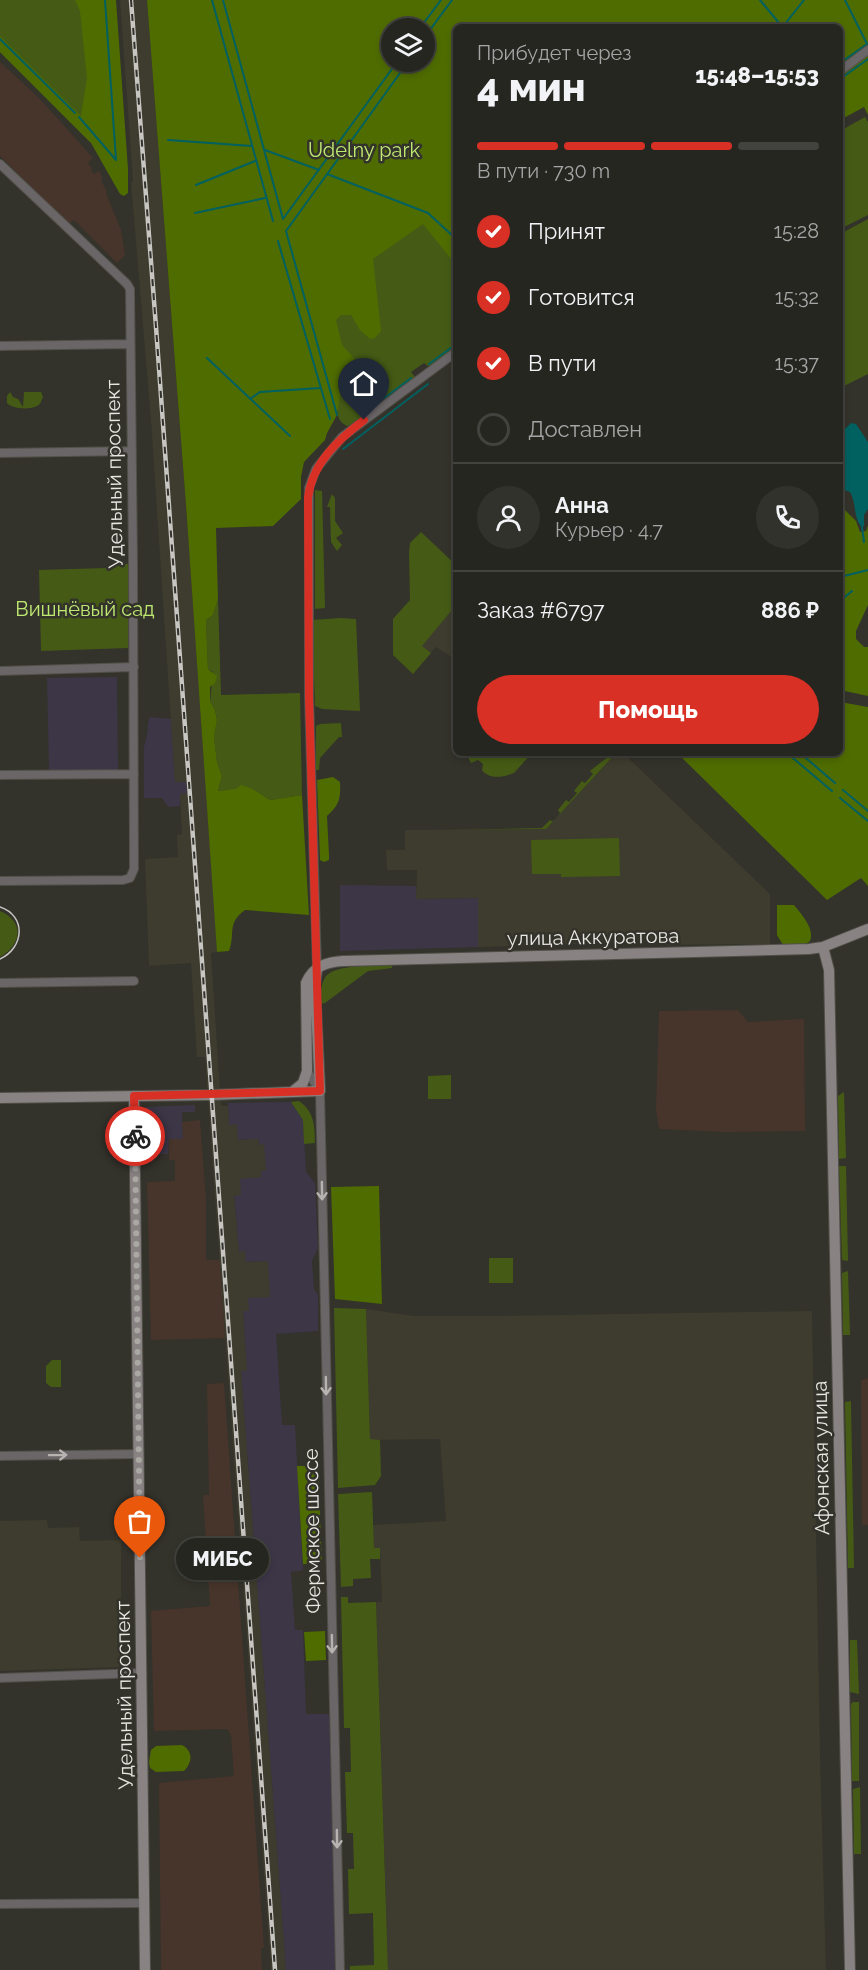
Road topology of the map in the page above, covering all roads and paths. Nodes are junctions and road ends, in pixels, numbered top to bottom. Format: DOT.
graph roads {
  1 [pos="868,50"];
  2 [pos="843,68"];
  3 [pos="0,164"];
  4 [pos="130,344"];
  5 [pos="0,346"];
  6 [pos="453,354"];
  7 [pos="132,451"];
  8 [pos="0,453"];
  9 [pos="134,667"];
  10 [pos="0,671"];
  11 [pos="134,774"];
  12 [pos="0,775"];
  13 [pos="0,881"];
  14 [pos="868,928"];
  15 [pos="823,947"];
  16 [pos="317,969"];
  17 [pos="134,981"];
  18 [pos="0,983"];
  19 [pos="308,1071"];
  20 [pos="320,1091"];
  21 [pos="292,1092"];
  22 [pos="134,1096"];
  23 [pos="0,1098"];
  24 [pos="139,1454"];
  25 [pos="0,1456"];
  26 [pos="141,1673"];
  27 [pos="0,1678"];
  28 [pos="144,1903"];
  29 [pos="0,1904"];
  30 [pos="145,1970"];
  31 [pos="340,1970"];
  32 [pos="850,1970"];
  1 -- 2 [label="street"];
  3 -- 4 [label="street, Удельный проспект"];
  4 -- 5 [label="street"];
  4 -- 7 [label="street, Удельный проспект"];
  6 -- 16 [label="street, Фермское шоссе"];
  7 -- 8 [label="street"];
  7 -- 9 [label="street, Удельный проспект"];
  9 -- 10 [label="street"];
  9 -- 11 [label="street, Удельный проспект"];
  11 -- 12 [label="street"];
  11 -- 13 [label="street, Удельный проспект"];
  14 -- 15 [label="street, улица Аккуратова"];
  15 -- 16 [label="street, улица Аккуратова"];
  15 -- 32 [label="street, Афонская улица"];
  16 -- 19 [label="street, Фермское шоссе"];
  16 -- 20 [label="street, Фермское шоссе"];
  17 -- 18 [label="street"];
  19 -- 20 [label="street, Фермское шоссе"];
  19 -- 21 [label="street"];
  20 -- 21 [label="street"];
  20 -- 31 [label="street, Фермское шоссе, one-way"];
  21 -- 22 [label="street"];
  22 -- 23 [label="street"];
  22 -- 24 [label="street, Удельный проспект"];
  25 -- 24 [label="street, one-way"];
  24 -- 26 [label="street, Удельный проспект"];
  26 -- 27 [label="street"];
  26 -- 28 [label="street, Удельный проспект"];
  28 -- 29 [label="street"];
  28 -- 30 [label="street, Удельный проспект"];
}
